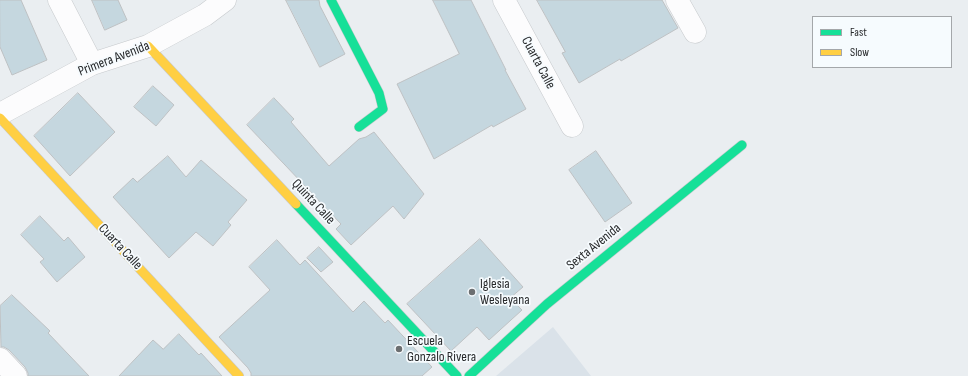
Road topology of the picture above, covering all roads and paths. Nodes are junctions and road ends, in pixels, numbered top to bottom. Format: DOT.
graph roads {
  1 [pos="59,0"];
  2 [pos="225,0"];
  3 [pos="331,0"];
  4 [pos="504,0"];
  5 [pos="677,0"];
  6 [pos="695,32"];
  7 [pos="148,46"];
  8 [pos="92,64"];
  9 [pos="0,114"];
  10 [pos="0,118"];
  11 [pos="572,126"];
  12 [pos="359,127"];
  13 [pos="742,146"];
  14 [pos="0,359"];
  15 [pos="16,376"];
  16 [pos="239,376"];
  17 [pos="457,376"];
  18 [pos="469,376"];
  1 -- 8 [label="street"];
  2 -- 7 [label="street, Primera Avenida"];
  3 -- 12 [label="street"];
  4 -- 11 [label="street, Cuarta Calle"];
  5 -- 6 [label="street"];
  7 -- 8 [label="street, Primera Avenida"];
  7 -- 17 [label="street, Quinta Calle"];
  8 -- 9 [label="street, Primera Avenida"];
  10 -- 16 [label="street, Cuarta Calle"];
  13 -- 18 [label="street, Sexta Avenida"];
  14 -- 15 [label="street"];
}
